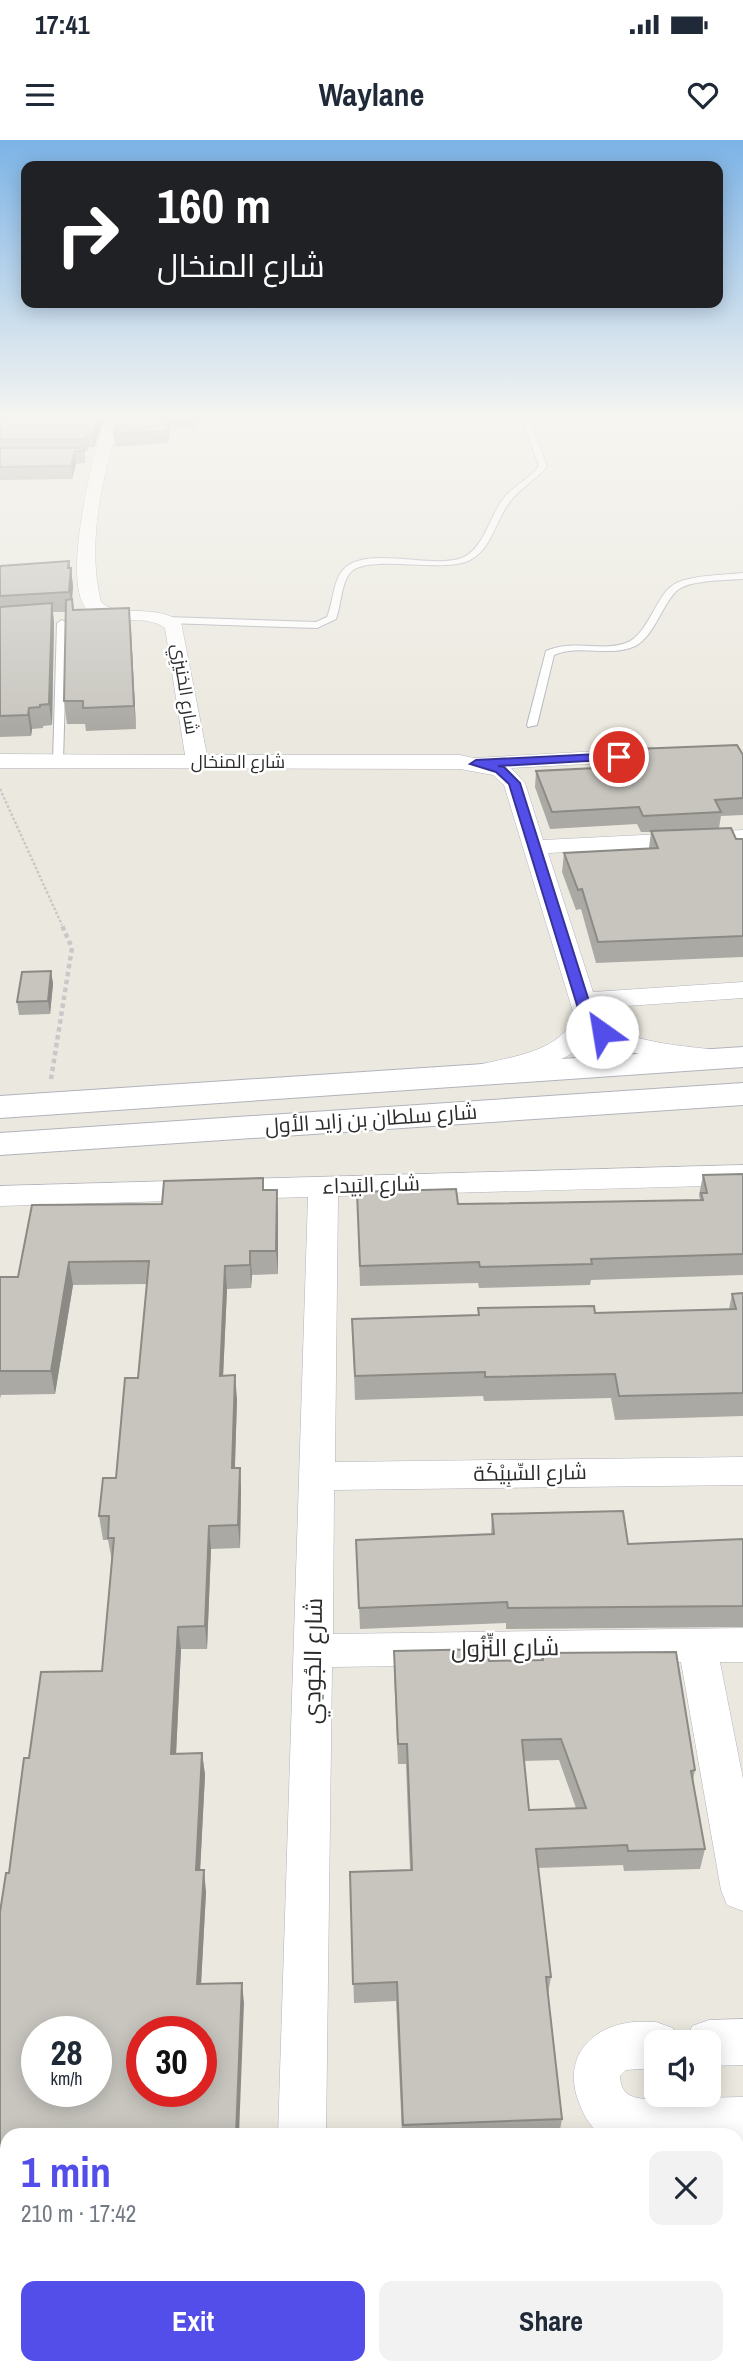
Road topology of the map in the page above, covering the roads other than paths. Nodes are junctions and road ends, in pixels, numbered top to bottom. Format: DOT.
graph roads {
  1 [pos="87,521"];
  2 [pos="493,521"];
  3 [pos="743,576"];
  4 [pos="103,612"];
  5 [pos="83,616"];
  6 [pos="50,618"];
  7 [pos="167,620"];
  8 [pos="532,725"];
  9 [pos="676,754"];
  10 [pos="0,761"];
  11 [pos="58,761"];
  12 [pos="197,761"];
  13 [pos="476,764"];
  14 [pos="743,837"];
  15 [pos="534,847"];
  16 [pos="743,990"];
  17 [pos="585,1009"];
  18 [pos="734,1058"];
  19 [pos="471,1075"];
  20 [pos="743,1094"];
  21 [pos="0,1107"];
  22 [pos="0,1144"];
  23 [pos="743,1175"];
  24 [pos="323,1186"];
  25 [pos="0,1196"];
  26 [pos="743,1471"];
  27 [pos="317,1476"];
  28 [pos="743,1644"];
  29 [pos="697,1645"];
  30 [pos="313,1651"];
  31 [pos="743,1890"];
  32 [pos="743,2042"];
  33 [pos="721,2043"];
  34 [pos="644,2045"];
  35 [pos="743,2121"];
  36 [pos="302,2128"];
  1 -- 4 [label="street"];
  2 -- 7 [label="lane, شارع الخنيزِي"];
  3 -- 8 [label="lane"];
  4 -- 5 [label="lane, شارع الخنيزِي"];
  4 -- 7 [label="street, شارع الخنيزِي"];
  6 -- 11 [label="lane"];
  7 -- 12 [label="street, شارع الخنيزِي"];
  9 -- 13 [label="street, شارع المنخال"];
  10 -- 11 [label="street, شارع المنخال"];
  11 -- 12 [label="street, شارع المنخال"];
  12 -- 13 [label="street, شارع المنخال"];
  13 -- 15 [label="street, شارع المنخال"];
  14 -- 15 [label="street"];
  15 -- 17 [label="street, شارع المنخال"];
  16 -- 17 [label="street"];
  17 -- 18 [label="street"];
  17 -- 19 [label="street"];
  18 -- 19 [label="main road, شارع سلطان بن زايد الأول"];
  19 -- 21 [label="main road, شارع سلطان بن زايد الأول"];
  20 -- 22 [label="main road, شارع سلطان بن زايد الأول"];
  23 -- 24 [label="street, شارع البَيداء"];
  24 -- 25 [label="street, شارع البَيداء"];
  24 -- 27 [label="street, شارع الجُودِي"];
  26 -- 27 [label="street, شارع السِّبِيْكَة"];
  27 -- 30 [label="street, شارع الجُودِي"];
  28 -- 29 [label="street, شارع النِّزُول"];
  29 -- 30 [label="street, شارع النِّزُول"];
  29 -- 31 [label="street"];
  30 -- 36 [label="street, شارع الجُودِي"];
  32 -- 33 [label="street"];
  34 -- 35 [label="street"];
}
